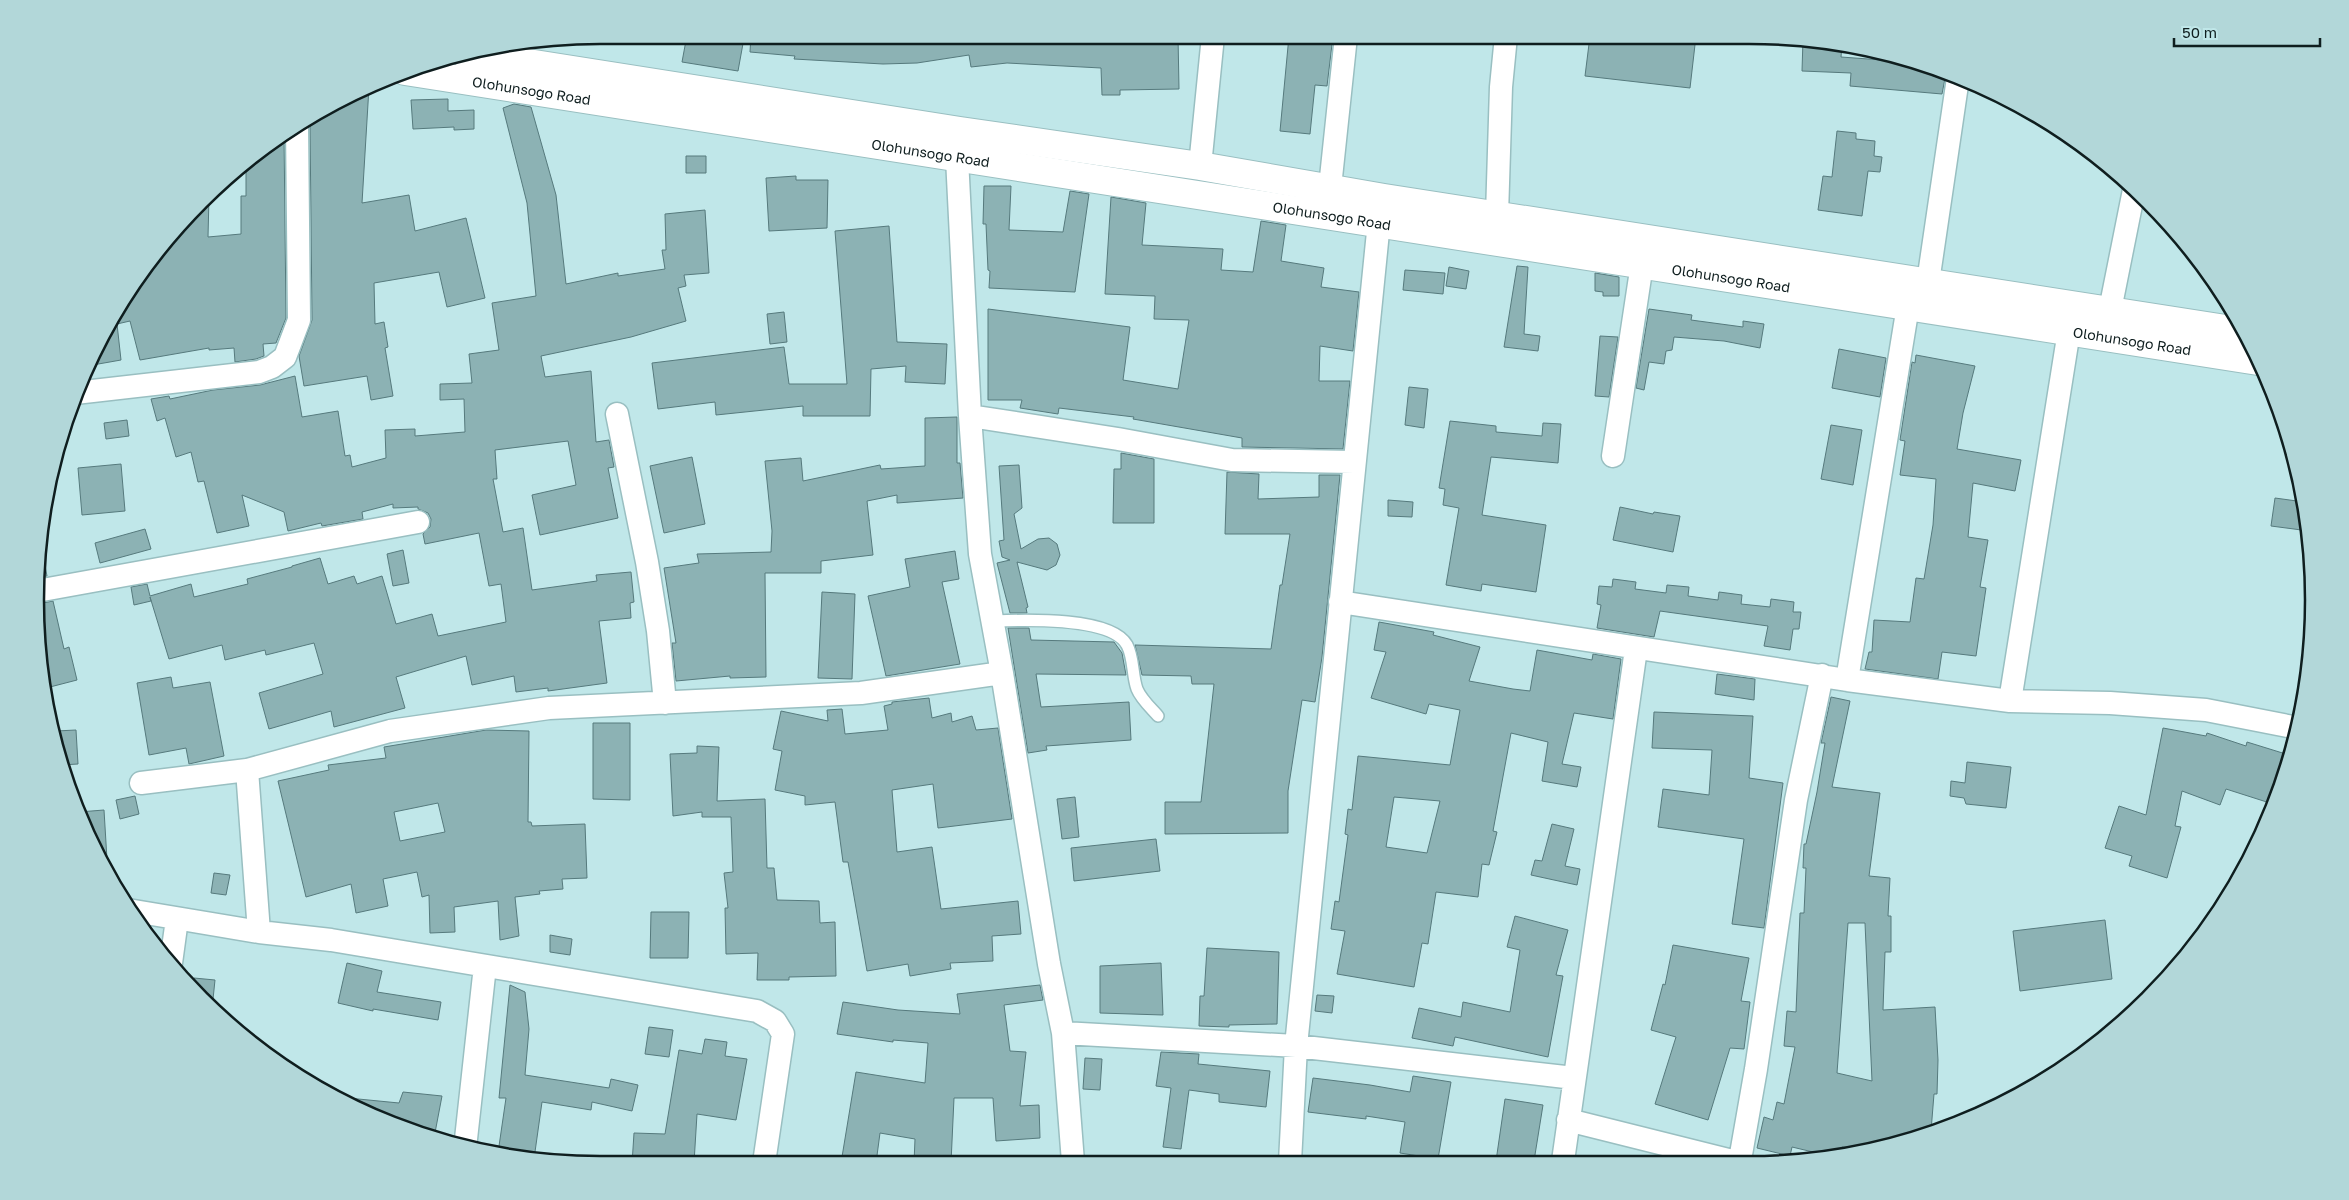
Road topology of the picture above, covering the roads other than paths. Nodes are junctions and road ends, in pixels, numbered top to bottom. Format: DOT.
graph roads {
  1 [pos="1212,44"];
  2 [pos="1345,44"];
  3 [pos="1505,44"];
  4 [pos="483,56"];
  5 [pos="420,73"];
  6 [pos="639,80"];
  7 [pos="1957,84"];
  8 [pos="633,107"];
  9 [pos="297,133"];
  10 [pos="957,158"];
  11 [pos="1200,166"];
  12 [pos="1330,187"];
  13 [pos="2132,198"];
  14 [pos="1497,215"];
  15 [pos="1378,222"];
  16 [pos="1642,264"];
  17 [pos="1928,282"];
  18 [pos="1908,306"];
  19 [pos="2110,310"];
  20 [pos="2235,330"];
  21 [pos="2069,331"];
  22 [pos="2250,359"];
  23 [pos="84,392"];
  24 [pos="617,414"];
  25 [pos="970,416"];
  26 [pos="1613,456"];
  27 [pos="1354,462"];
  28 [pos="418,522"];
  29 [pos="44,590"];
  30 [pos="1340,602"];
  31 [pos="992,621"];
  32 [pos="1636,648"];
  33 [pos="1002,673"];
  34 [pos="1822,675"];
  35 [pos="1847,680"];
  36 [pos="2010,701"];
  37 [pos="665,703"];
  38 [pos="1158,716"];
  39 [pos="2290,727"];
  40 [pos="247,770"];
  41 [pos="141,783"];
  42 [pos="139,912"];
  43 [pos="177,919"];
  44 [pos="260,932"];
  45 [pos="172,955"];
  46 [pos="485,966"];
  47 [pos="1063,1033"];
  48 [pos="1296,1046"];
  49 [pos="1574,1078"];
  50 [pos="1568,1120"];
  51 [pos="466,1140"];
  52 [pos="765,1156"];
  53 [pos="1072,1156"];
  54 [pos="1290,1156"];
  55 [pos="1564,1156"];
  56 [pos="1712,1156"];
  57 [pos="1741,1156"];
  1 -- 11 [label="street"];
  2 -- 12 [label="street"];
  3 -- 14 [label="street"];
  4 -- 6 [label="main road, Olohunsogo Road"];
  5 -- 8 [label="main road, Olohunsogo Road"];
  6 -- 8 [label="main road"];
  6 -- 11 [label="main road, Olohunsogo Road"];
  7 -- 17 [label="street"];
  8 -- 10 [label="main road, Olohunsogo Road"];
  9 -- 23 [label="street"];
  10 -- 15 [label="main road, Olohunsogo Road"];
  10 -- 25 [label="street"];
  11 -- 12 [label="main road, Olohunsogo Road"];
  12 -- 14 [label="main road, Olohunsogo Road"];
  13 -- 19 [label="street"];
  14 -- 17 [label="main road, Olohunsogo Road"];
  15 -- 16 [label="main road, Olohunsogo Road"];
  15 -- 27 [label="street"];
  16 -- 18 [label="main road, Olohunsogo Road"];
  16 -- 26 [label="street"];
  17 -- 19 [label="main road, Olohunsogo Road"];
  18 -- 21 [label="main road, Olohunsogo Road"];
  18 -- 35 [label="street"];
  19 -- 20 [label="main road, Olohunsogo Road"];
  21 -- 22 [label="main road, Olohunsogo Road"];
  21 -- 36 [label="street"];
  24 -- 37 [label="street"];
  25 -- 27 [label="street"];
  25 -- 31 [label="street"];
  27 -- 30 [label="street"];
  28 -- 29 [label="street"];
  30 -- 32 [label="street"];
  30 -- 48 [label="street"];
  31 -- 33 [label="street"];
  31 -- 38 [label="lane"];
  32 -- 34 [label="street"];
  32 -- 49 [label="street"];
  33 -- 37 [label="street"];
  33 -- 47 [label="street"];
  34 -- 35 [label="street"];
  34 -- 57 [label="street"];
  35 -- 36 [label="street"];
  36 -- 39 [label="street"];
  37 -- 40 [label="street"];
  40 -- 41 [label="street"];
  40 -- 44 [label="street"];
  42 -- 43 [label="street"];
  43 -- 44 [label="street"];
  43 -- 45 [label="street"];
  44 -- 46 [label="street"];
  46 -- 51 [label="street"];
  46 -- 52 [label="street"];
  47 -- 48 [label="street"];
  47 -- 53 [label="street"];
  48 -- 49 [label="street"];
  48 -- 54 [label="street"];
  49 -- 50 [label="street"];
  50 -- 55 [label="street"];
  50 -- 56 [label="street"];
}
